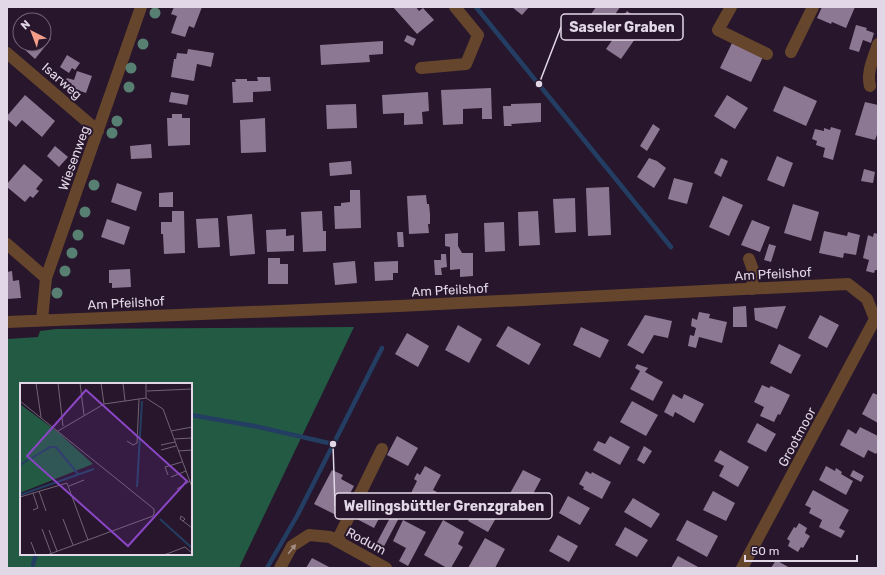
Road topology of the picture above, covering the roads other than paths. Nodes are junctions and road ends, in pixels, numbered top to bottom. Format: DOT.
graph roads {
  1 [pos="141,7"];
  2 [pos="454,7"];
  3 [pos="731,7"];
  4 [pos="813,7"];
  5 [pos="878,44"];
  6 [pos="791,52"];
  7 [pos="7,53"];
  8 [pos="767,54"];
  9 [pos="421,68"];
  10 [pos="870,86"];
  11 [pos="98,131"];
  12 [pos="7,244"];
  13 [pos="749,259"];
  14 [pos="46,278"];
  15 [pos="752,289"];
  16 [pos="875,319"];
  17 [pos="42,320"];
  18 [pos="7,322"];
  19 [pos="382,449"];
  20 [pos="337,541"];
  21 [pos="280,568"];
  22 [pos="386,568"];
  23 [pos="742,568"];
  1 -- 11 [label="street, Wiesenweg"];
  2 -- 9 [label="street"];
  3 -- 8 [label="street"];
  4 -- 6 [label="street"];
  5 -- 10 [label="street"];
  7 -- 11 [label="street, Isarweg"];
  11 -- 14 [label="street, Wiesenweg"];
  12 -- 14 [label="street"];
  13 -- 15 [label="street"];
  14 -- 17 [label="street, Wiesenweg"];
  15 -- 16 [label="street, Am Pfeilshof"];
  15 -- 17 [label="street, Am Pfeilshof"];
  16 -- 23 [label="street, Grootmoor"];
  17 -- 18 [label="street, Am Pfeilshof"];
  19 -- 20 [label="street"];
  21 -- 20 [label="street, Rodum, one-way"];
  20 -- 22 [label="street, Rodum"];
}
